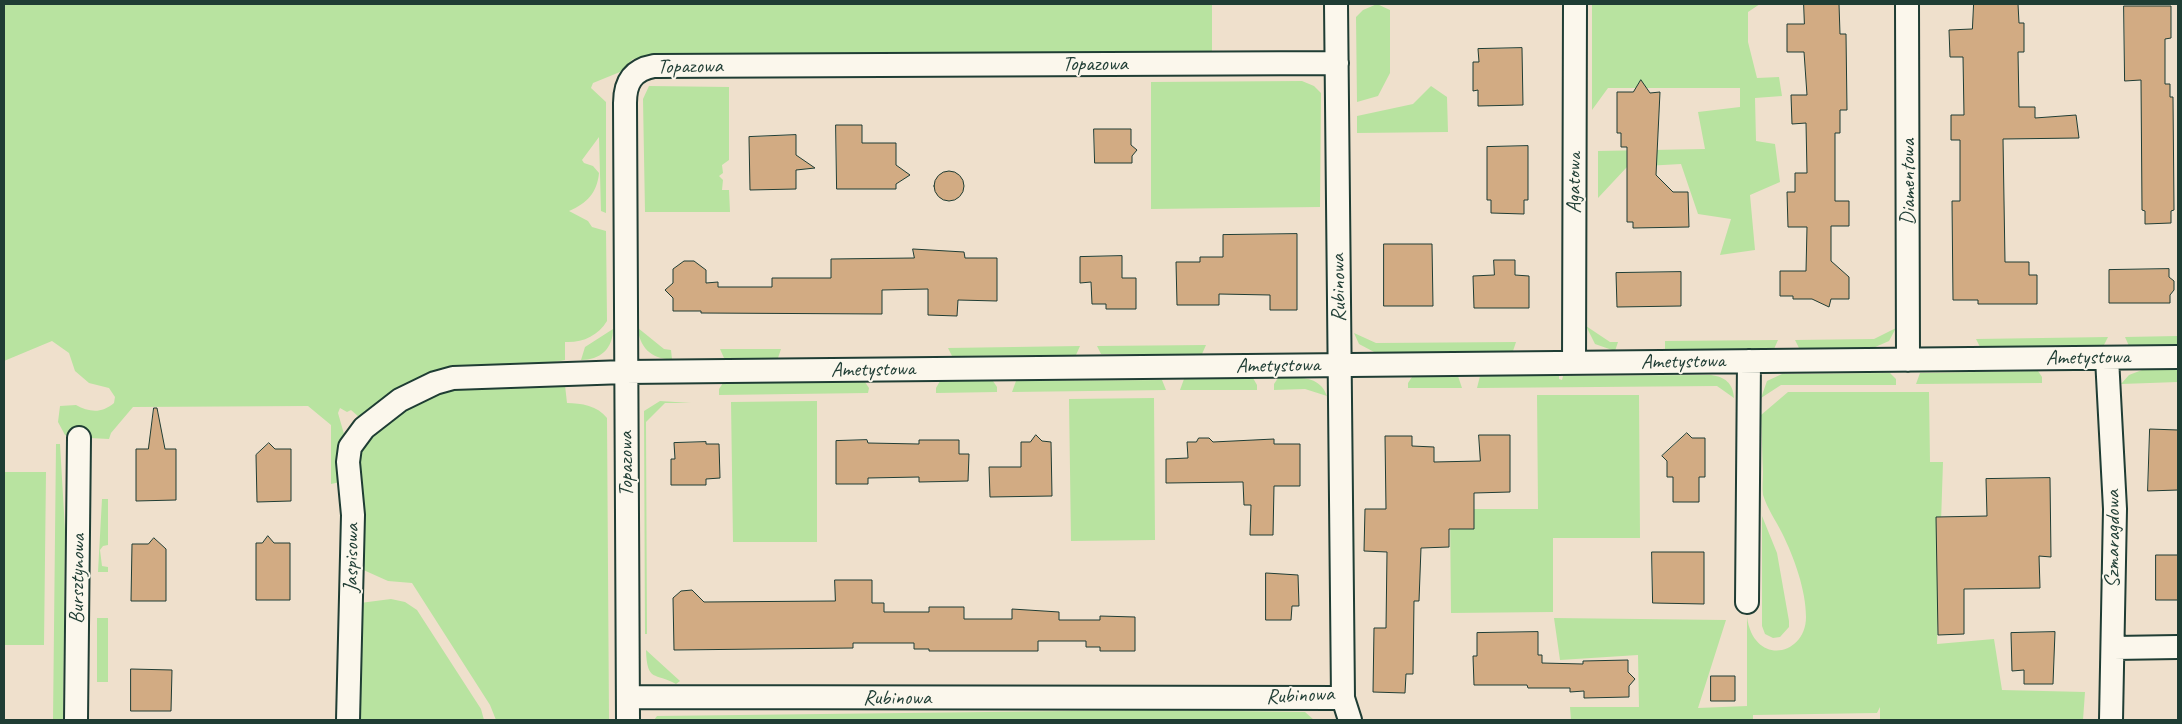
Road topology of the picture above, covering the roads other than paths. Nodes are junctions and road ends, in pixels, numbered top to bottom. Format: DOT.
graph roads {
  1 [pos="1336,4"];
  2 [pos="1575,4"];
  3 [pos="1907,4"];
  4 [pos="1337,63"];
  5 [pos="2178,357"];
  6 [pos="2107,358"];
  7 [pos="1908,360"];
  8 [pos="1749,362"];
  9 [pos="1574,363"];
  10 [pos="1340,366"];
  11 [pos="625,372"];
  12 [pos="386,410"];
  13 [pos="79,438"];
  14 [pos="1747,602"];
  15 [pos="2178,647"];
  16 [pos="2114,648"];
  17 [pos="628,697"];
  18 [pos="1342,698"];
  19 [pos="76,720"];
  20 [pos="348,720"];
  21 [pos="628,720"];
  22 [pos="1350,720"];
  23 [pos="2110,720"];
  1 -- 4 [label="street, Rubinowa"];
  2 -- 9 [label="street, Agatowa"];
  3 -- 7 [label="street, Diamentowa"];
  4 -- 10 [label="street, Rubinowa"];
  4 -- 11 [label="street, Topazowa"];
  5 -- 6 [label="street, Ametystowa"];
  6 -- 7 [label="street, Ametystowa"];
  6 -- 16 [label="street, Szmaragdowa"];
  7 -- 8 [label="street, Ametystowa"];
  8 -- 9 [label="street, Ametystowa"];
  8 -- 14 [label="street"];
  9 -- 10 [label="street, Ametystowa"];
  10 -- 11 [label="street, Ametystowa"];
  10 -- 18 [label="street, Rubinowa"];
  11 -- 12 [label="street, Ametystowa"];
  11 -- 17 [label="street, Topazowa"];
  12 -- 20 [label="street, Jaspisowa"];
  13 -- 19 [label="street, Bursztynowa"];
  15 -- 16 [label="street"];
  16 -- 23 [label="street, Szmaragdowa"];
  17 -- 18 [label="street, Rubinowa"];
  17 -- 21 [label="street, Topazowa"];
  18 -- 22 [label="street"];
}
